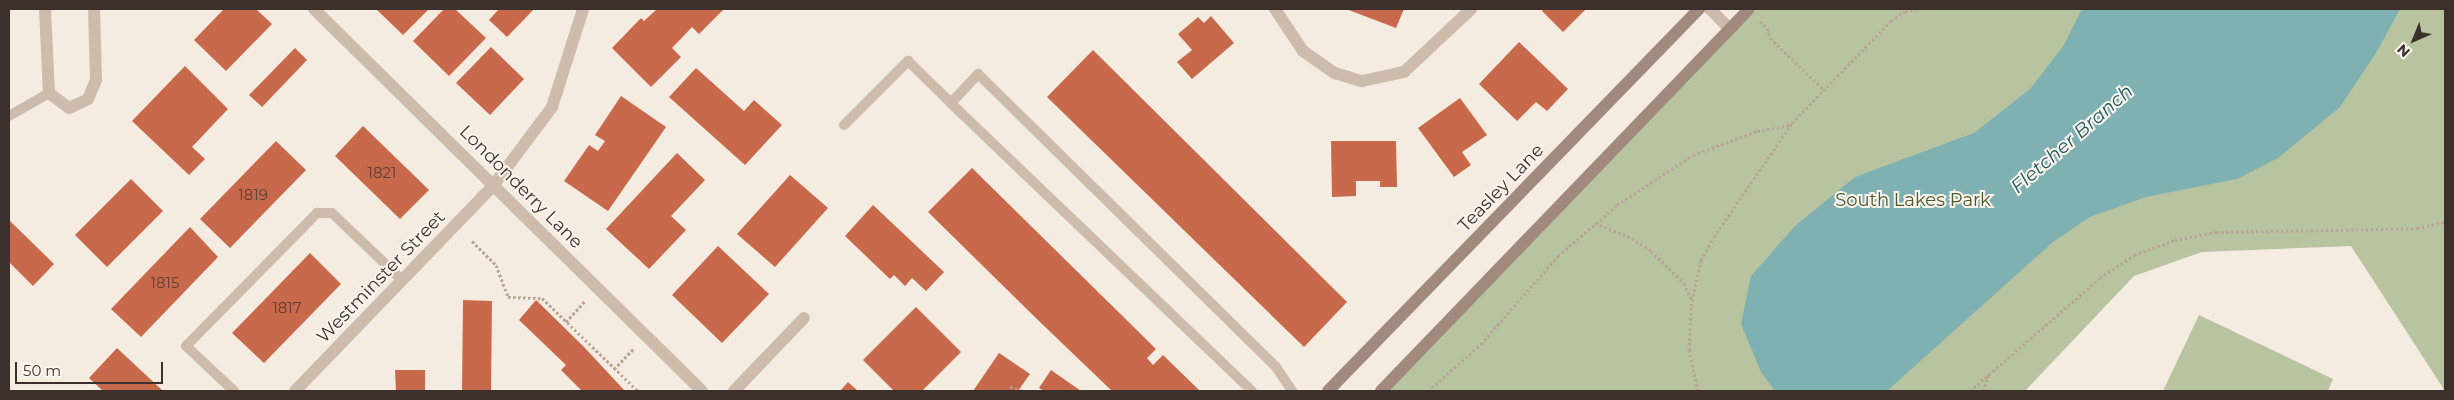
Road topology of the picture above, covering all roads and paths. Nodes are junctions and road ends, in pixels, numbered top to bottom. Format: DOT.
graph roads {
  1 [pos="45,9"];
  2 [pos="94,9"];
  3 [pos="314,9"];
  4 [pos="583,9"];
  5 [pos="1275,9"];
  6 [pos="1471,9"];
  7 [pos="1699,9"];
  8 [pos="1710,9"];
  9 [pos="1749,9"];
  10 [pos="1919,9"];
  11 [pos="1760,21"];
  12 [pos="1730,28"];
  13 [pos="1825,91"];
  14 [pos="49,93"];
  15 [pos="951,103"];
  16 [pos="9,116"];
  17 [pos="1792,123"];
  18 [pos="844,125"];
  19 [pos="493,186"];
  20 [pos="2445,222"];
  21 [pos="1594,223"];
  22 [pos="472,241"];
  23 [pos="402,280"];
  24 [pos="1691,299"];
  25 [pos="585,301"];
  26 [pos="804,318"];
  27 [pos="566,322"];
  28 [pos="634,348"];
  29 [pos="614,369"];
  30 [pos="1990,374"];
  31 [pos="1010,387"];
  32 [pos="234,391"];
  33 [pos="295,391"];
  34 [pos="638,391"];
  35 [pos="702,391"];
  36 [pos="734,391"];
  37 [pos="1022,391"];
  38 [pos="1252,391"];
  39 [pos="1292,391"];
  40 [pos="1328,391"];
  41 [pos="1381,391"];
  42 [pos="1428,391"];
  43 [pos="1698,391"];
  44 [pos="1970,391"];
  45 [pos="1983,391"];
  1 -- 14 [label="street"];
  2 -- 14 [label="street"];
  3 -- 19 [label="street, Londonderry Lane"];
  4 -- 19 [label="street, Westminster Street"];
  5 -- 6 [label="street"];
  7 -- 40 [label="main road, Teasley Lane"];
  8 -- 12 [label="street"];
  9 -- 12 [label="main road"];
  10 -- 13 [label="path"];
  11 -- 13 [label="path"];
  12 -- 41 [label="main road"];
  13 -- 17 [label="path"];
  14 -- 16 [label="lane"];
  15 -- 18 [label="lane"];
  15 -- 38 [label="lane"];
  15 -- 39 [label="lane"];
  17 -- 21 [label="path"];
  17 -- 24 [label="path"];
  19 -- 23 [label="street, Westminster Street"];
  19 -- 35 [label="street, Londonderry Lane"];
  20 -- 30 [label="path"];
  21 -- 24 [label="path"];
  21 -- 42 [label="path"];
  22 -- 27 [label="path"];
  23 -- 32 [label="lane"];
  23 -- 33 [label="street, Westminster Street"];
  24 -- 43 [label="path"];
  25 -- 27 [label="path"];
  26 -- 36 [label="street"];
  27 -- 29 [label="path"];
  28 -- 29 [label="path"];
  29 -- 34 [label="path"];
  30 -- 44 [label="path"];
  30 -- 45 [label="path"];
  31 -- 37 [label="path"];
}
